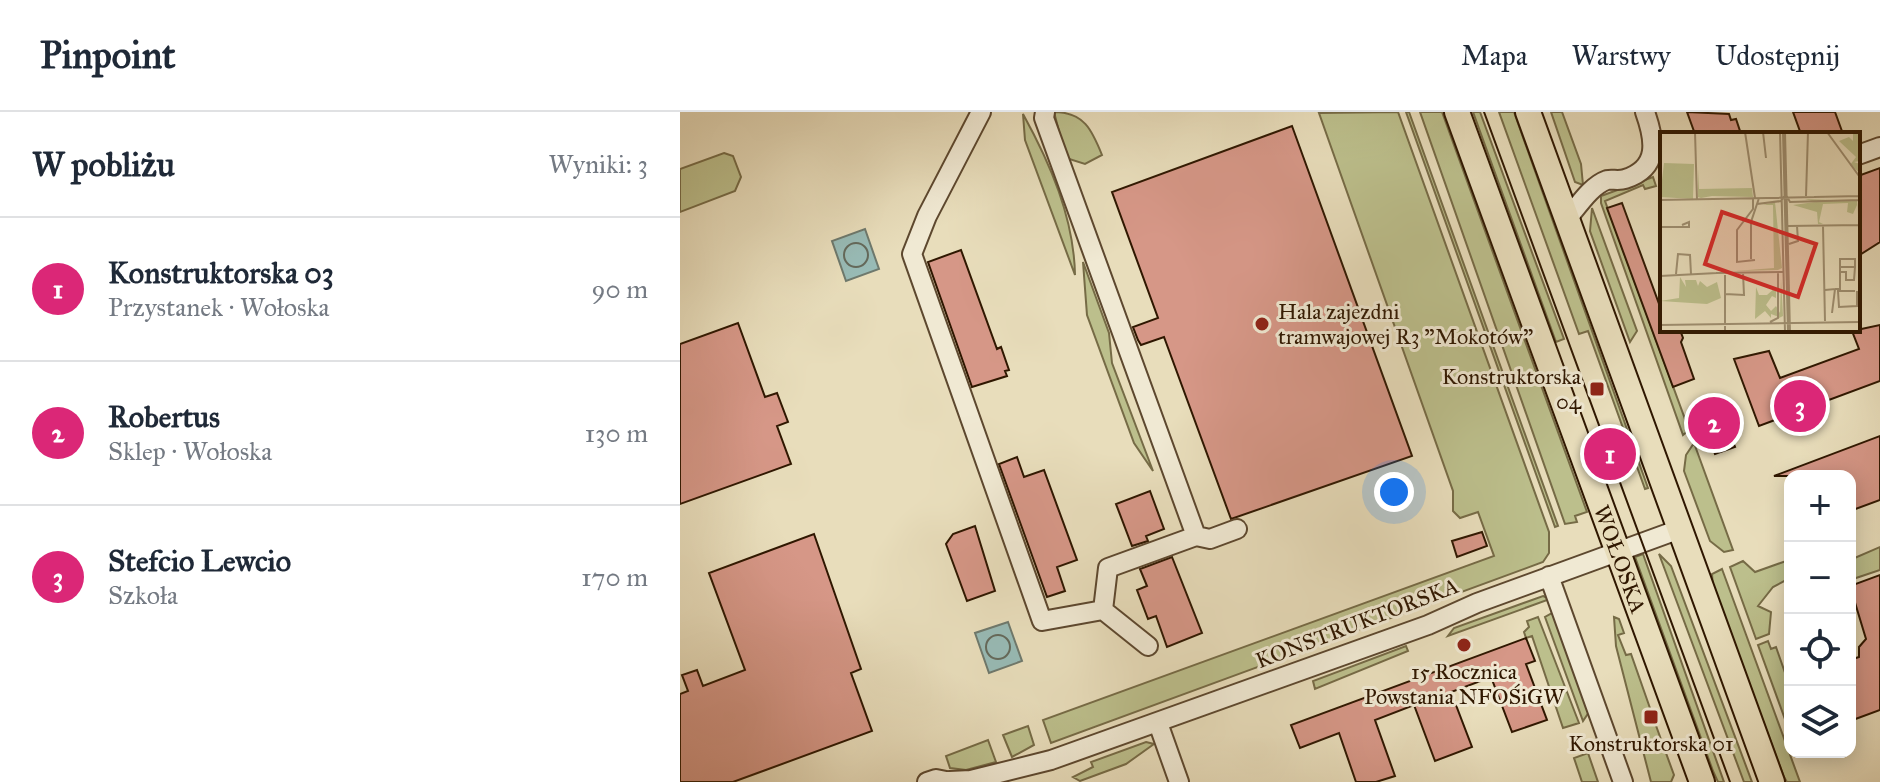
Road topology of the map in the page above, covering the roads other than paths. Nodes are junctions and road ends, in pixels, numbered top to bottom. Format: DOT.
graph roads {
  1 [pos="981,112"];
  2 [pos="1045,112"];
  3 [pos="1457,112"];
  4 [pos="1528,112"];
  5 [pos="1645,112"];
  6 [pos="1880,147"];
  7 [pos="1860,154"];
  8 [pos="1566,220"];
  9 [pos="1237,529"];
  10 [pos="1680,529"];
  11 [pos="1196,536"];
  12 [pos="1617,551"];
  13 [pos="1549,576"];
  14 [pos="1103,610"];
  15 [pos="1148,646"];
  16 [pos="1158,723"];
  17 [pos="1051,760"];
  18 [pos="927,782"];
  19 [pos="950,782"];
  20 [pos="1008,782"];
  21 [pos="1179,782"];
  22 [pos="1623,782"];
  23 [pos="1702,782"];
  24 [pos="1772,782"];
  1 -- 14 [label="street"];
  2 -- 11 [label="street"];
  3 -- 12 [label="main road, WOŁOSKA"];
  4 -- 8 [label="main road"];
  5 -- 8 [label="street"];
  6 -- 7 [label="street"];
  8 -- 10 [label="main road"];
  9 -- 11 [label="street"];
  10 -- 12 [label="street, KONSTRUKTORSKA"];
  10 -- 24 [label="main road"];
  11 -- 14 [label="street"];
  12 -- 13 [label="street, KONSTRUKTORSKA"];
  12 -- 23 [label="main road, WOŁOSKA"];
  13 -- 16 [label="street, KONSTRUKTORSKA"];
  13 -- 22 [label="street"];
  14 -- 15 [label="street"];
  16 -- 17 [label="street, KONSTRUKTORSKA"];
  16 -- 21 [label="street"];
  17 -- 19 [label="street, KONSTRUKTORSKA"];
  17 -- 20 [label="street, KONSTRUKTORSKA"];
  18 -- 19 [label="street, KONSTRUKTORSKA"];
}
